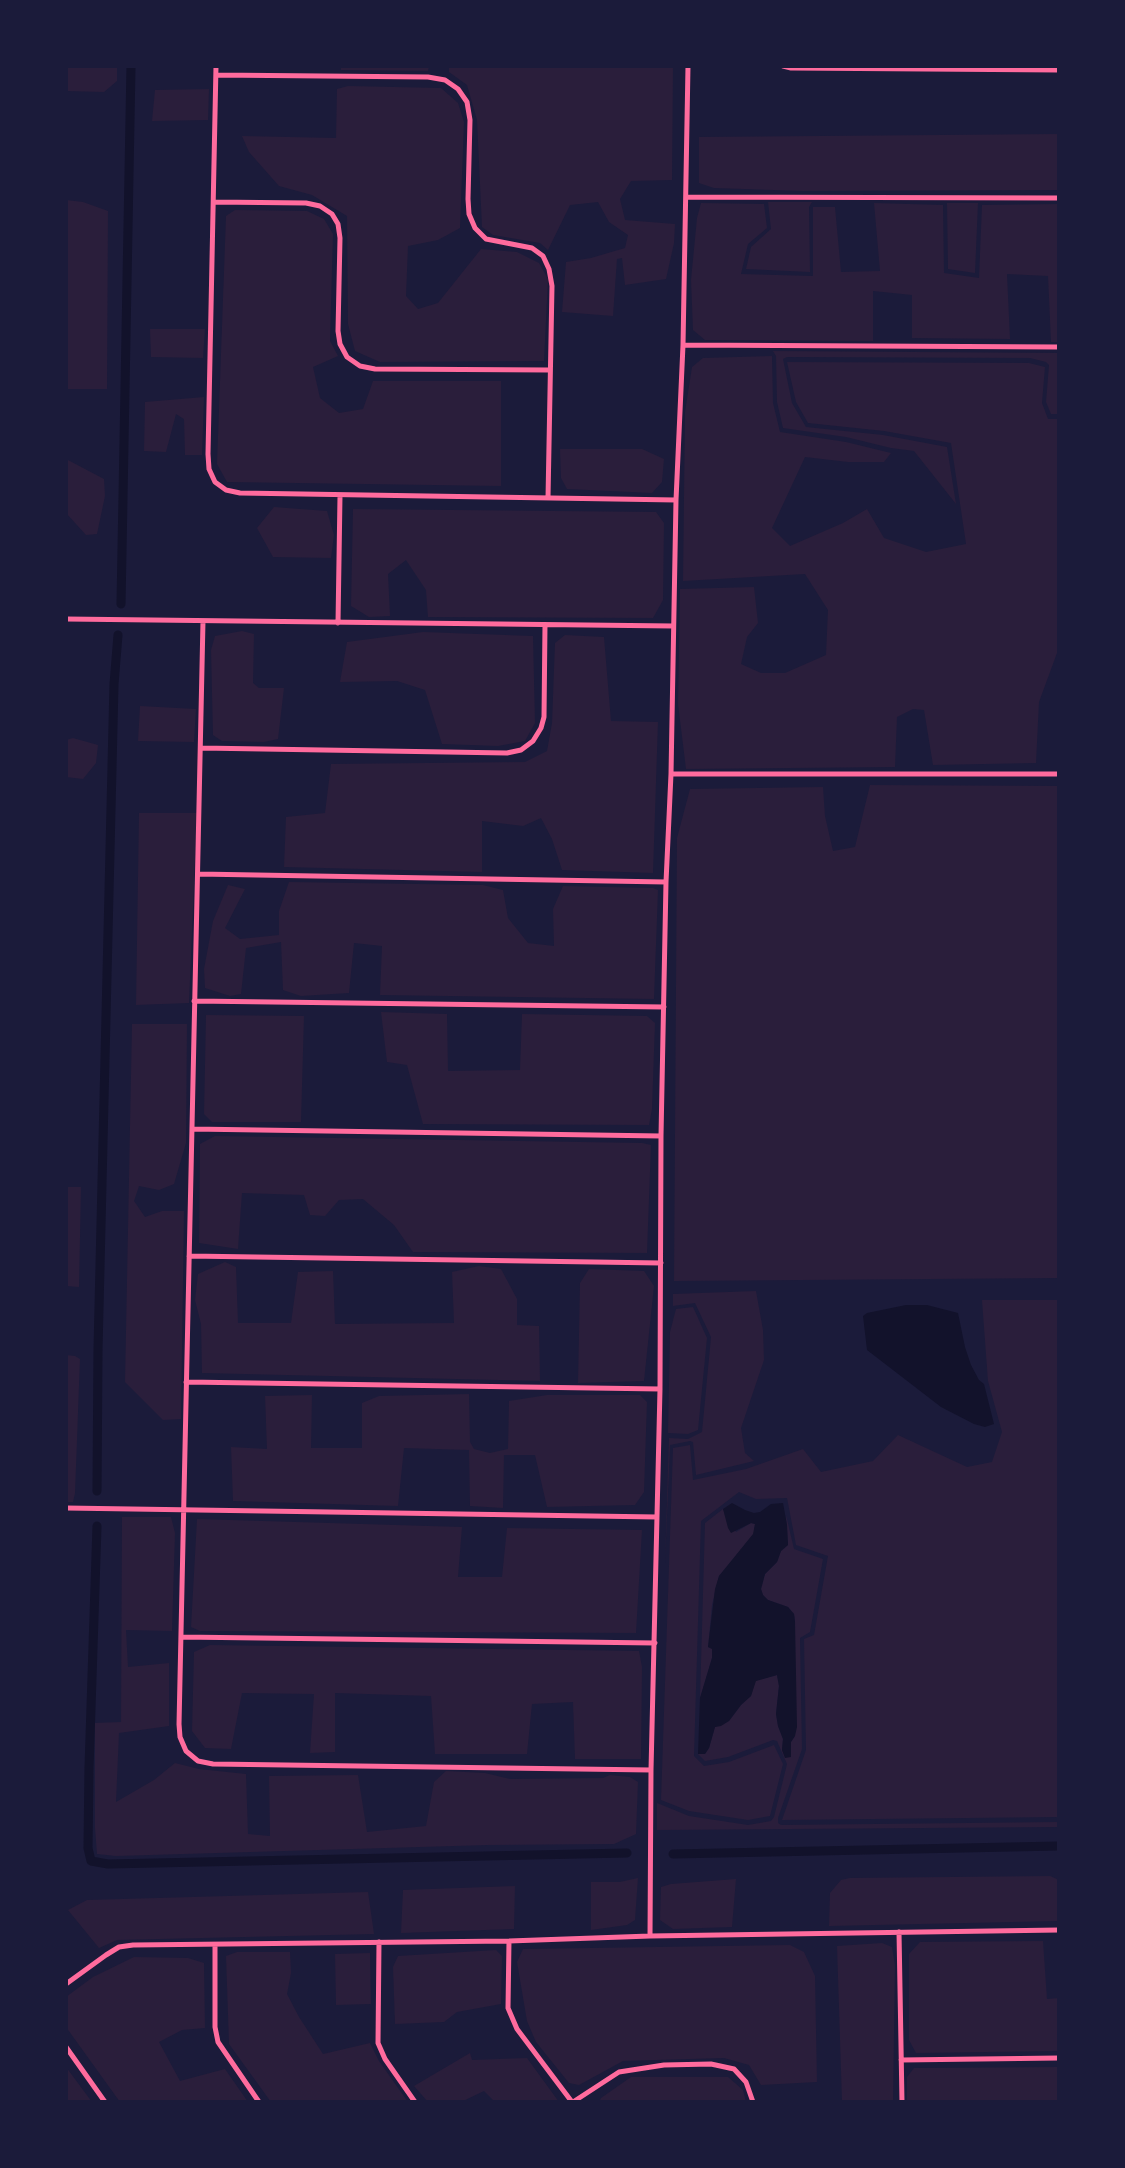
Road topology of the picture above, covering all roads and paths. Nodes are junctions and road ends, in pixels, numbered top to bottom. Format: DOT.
graph roads {
  1 [pos="216,66"];
  2 [pos="688,66"];
  3 [pos="783,66"];
  4 [pos="1059,70"];
  5 [pos="216,75"];
  6 [pos="687,196"];
  7 [pos="1059,198"];
  8 [pos="213,202"];
  9 [pos="683,345"];
  10 [pos="1059,347"];
  11 [pos="549,370"];
  12 [pos="340,496"];
  13 [pos="548,498"];
  14 [pos="676,500"];
  15 [pos="66,619"];
  16 [pos="203,621"];
  17 [pos="338,623"];
  18 [pos="545,625"];
  19 [pos="673,626"];
  20 [pos="201,748"];
  21 [pos="671,774"];
  22 [pos="1059,774"];
  23 [pos="198,874"];
  24 [pos="666,882"];
  25 [pos="194,1001"];
  26 [pos="664,1007"];
  27 [pos="192,1129"];
  28 [pos="661,1136"];
  29 [pos="189,1256"];
  30 [pos="661,1263"];
  31 [pos="186,1382"];
  32 [pos="660,1389"];
  33 [pos="66,1508"];
  34 [pos="184,1509"];
  35 [pos="657,1517"];
  36 [pos="181,1637"];
  37 [pos="655,1642"];
  38 [pos="651,1770"];
  39 [pos="1059,1930"];
  40 [pos="900,1932"];
  41 [pos="650,1936"];
  42 [pos="509,1941"];
  43 [pos="379,1942"];
  44 [pos="214,1945"];
  45 [pos="66,1984"];
  46 [pos="66,2047"];
  47 [pos="1059,2058"];
  48 [pos="901,2060"];
  49 [pos="105,2102"];
  50 [pos="259,2102"];
  51 [pos="416,2102"];
  52 [pos="573,2102"];
  53 [pos="753,2102"];
  54 [pos="902,2102"];
  1 -- 5 [label="street"];
  2 -- 6 [label="street"];
  3 -- 4 [label="street"];
  5 -- 8 [label="street"];
  5 -- 11 [label="street"];
  6 -- 7 [label="street"];
  6 -- 9 [label="street"];
  8 -- 11 [label="street"];
  8 -- 12 [label="street"];
  9 -- 10 [label="street"];
  9 -- 14 [label="street"];
  11 -- 13 [label="street"];
  12 -- 13 [label="street"];
  12 -- 17 [label="street"];
  13 -- 14 [label="street"];
  14 -- 19 [label="street"];
  15 -- 16 [label="street"];
  16 -- 17 [label="street"];
  16 -- 20 [label="street"];
  17 -- 18 [label="street"];
  18 -- 19 [label="street"];
  18 -- 20 [label="street"];
  19 -- 21 [label="street"];
  20 -- 23 [label="street"];
  21 -- 22 [label="street"];
  21 -- 24 [label="street"];
  23 -- 24 [label="street"];
  23 -- 25 [label="street"];
  24 -- 26 [label="street"];
  25 -- 26 [label="street"];
  25 -- 27 [label="street"];
  26 -- 28 [label="street"];
  27 -- 28 [label="street"];
  27 -- 29 [label="street"];
  28 -- 30 [label="street"];
  29 -- 30 [label="street"];
  29 -- 31 [label="street"];
  30 -- 32 [label="street"];
  31 -- 32 [label="street"];
  31 -- 34 [label="street"];
  32 -- 35 [label="street"];
  33 -- 34 [label="street"];
  34 -- 35 [label="street"];
  34 -- 36 [label="street"];
  35 -- 37 [label="street"];
  36 -- 37 [label="street"];
  36 -- 38 [label="street"];
  37 -- 38 [label="street"];
  38 -- 41 [label="street"];
  39 -- 40 [label="street"];
  40 -- 41 [label="street"];
  40 -- 48 [label="street"];
  41 -- 42 [label="street"];
  42 -- 43 [label="street"];
  42 -- 52 [label="street"];
  43 -- 44 [label="street"];
  43 -- 51 [label="street"];
  44 -- 45 [label="street"];
  44 -- 50 [label="street"];
  46 -- 49 [label="street"];
  47 -- 48 [label="street"];
  48 -- 54 [label="street"];
  52 -- 53 [label="street"];
}
